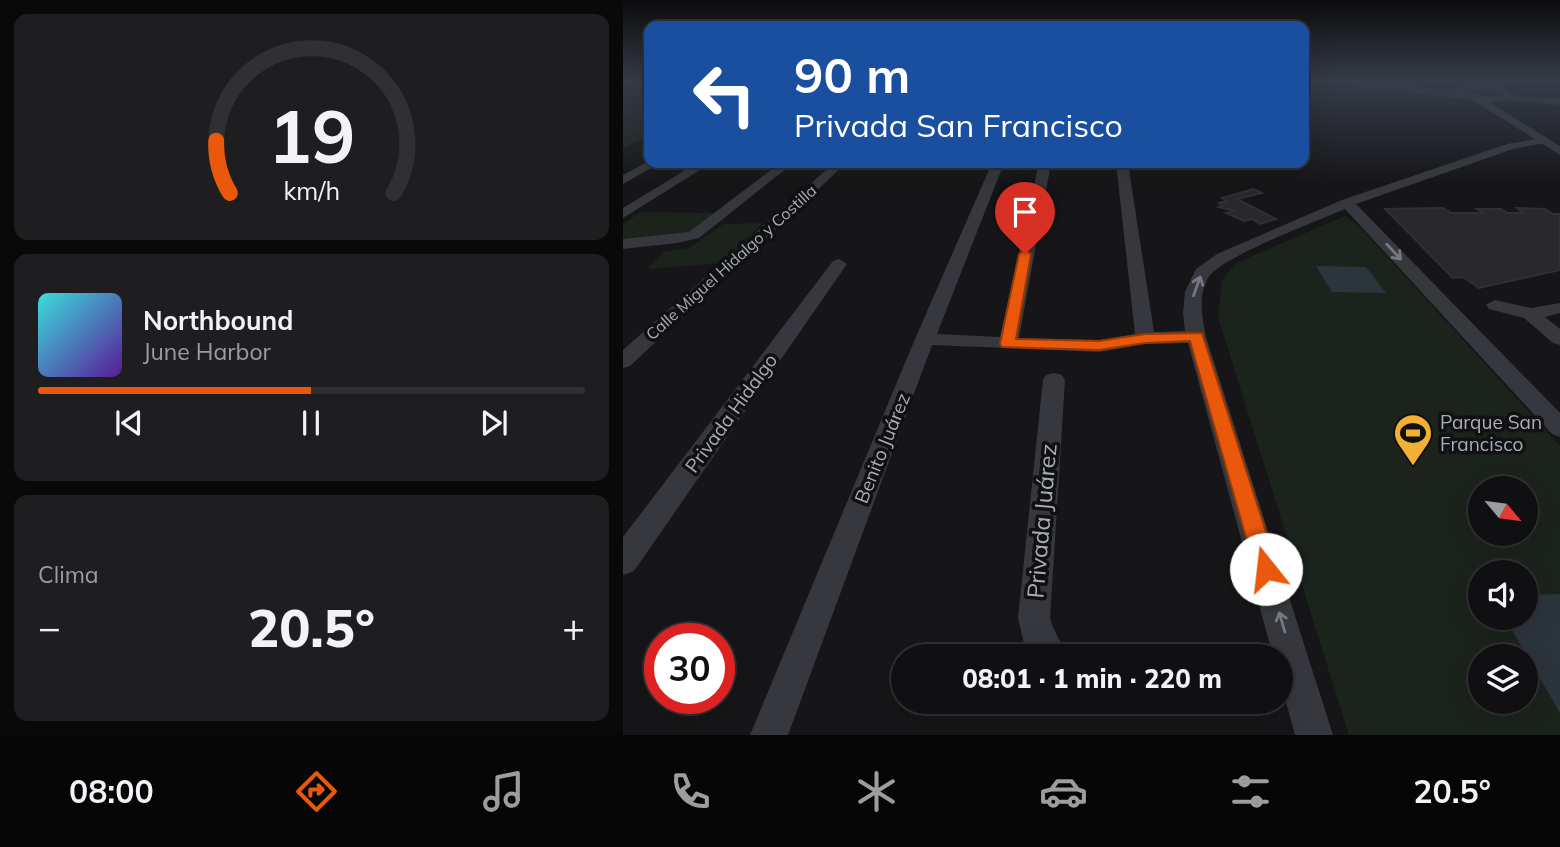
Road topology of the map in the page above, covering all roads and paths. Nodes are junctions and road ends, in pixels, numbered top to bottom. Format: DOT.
graph roads {
  1 [pos="1506,115"];
  2 [pos="1509,117"];
  3 [pos="1529,133"];
  4 [pos="1541,141"];
  5 [pos="1513,145"];
  6 [pos="1560,151"];
  7 [pos="645,168"];
  8 [pos="697,168"];
  9 [pos="781,168"];
  10 [pos="835,168"];
  11 [pos="996,168"];
  12 [pos="1044,168"];
  13 [pos="1123,168"];
  14 [pos="623,180"];
  15 [pos="1347,203"];
  16 [pos="623,214"];
  17 [pos="623,244"];
  18 [pos="839,264"];
  19 [pos="1495,305"];
  20 [pos="1560,308"];
  21 [pos="1531,314"];
  22 [pos="1196,337"];
  23 [pos="1145,338"];
  24 [pos="1560,338"];
  25 [pos="925,339"];
  26 [pos="1008,344"];
  27 [pos="623,361"];
  28 [pos="1054,380"];
  29 [pos="1560,428"];
  30 [pos="623,561"];
  31 [pos="1040,644"];
  32 [pos="1281,644"];
  33 [pos="1293,683"];
  34 [pos="769,735"];
  35 [pos="1314,735"];
  1 -- 2 [label="street"];
  2 -- 3 [label="street"];
  3 -- 4 [label="street"];
  3 -- 5 [label="street"];
  4 -- 5 [label="street"];
  4 -- 6 [label="street"];
  5 -- 6 [label="street"];
  5 -- 15 [label="street"];
  7 -- 14 [label="street"];
  8 -- 16 [label="street"];
  9 -- 17 [label="street"];
  10 -- 27 [label="street, Calle Miguel Hidalgo y Costilla"];
  11 -- 25 [label="street, Benito Juárez"];
  12 -- 26 [label="street"];
  13 -- 23 [label="street"];
  22 -- 15 [label="street, one-way"];
  15 -- 29 [label="street, one-way"];
  18 -- 30 [label="street, Privada Hidalgo"];
  19 -- 21 [label="street"];
  20 -- 21 [label="street"];
  21 -- 24 [label="street"];
  22 -- 23 [label="street"];
  32 -- 22 [label="street, one-way"];
  23 -- 26 [label="street"];
  25 -- 26 [label="street"];
  25 -- 34 [label="street, Benito Juárez"];
  28 -- 31 [label="street, Privada Juárez"];
  33 -- 35 [label="street"];
}
